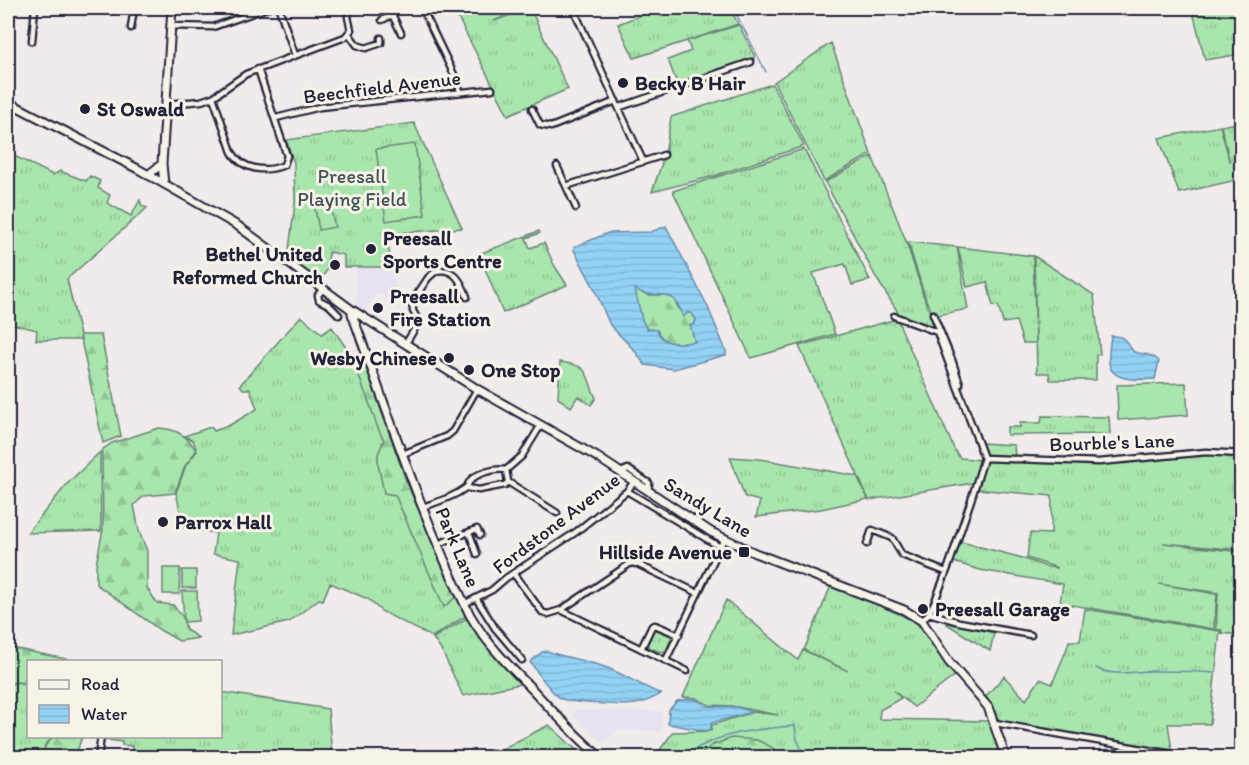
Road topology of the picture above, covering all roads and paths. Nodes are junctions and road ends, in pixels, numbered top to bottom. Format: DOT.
graph roads {
  1 [pos="35,8"];
  2 [pos="134,8"];
  3 [pos="171,8"];
  4 [pos="267,8"];
  5 [pos="279,8"];
  6 [pos="350,8"];
  7 [pos="389,8"];
  8 [pos="422,8"];
  9 [pos="573,8"];
  10 [pos="392,15"];
  11 [pos="382,20"];
  12 [pos="170,26"];
  13 [pos="131,28"];
  14 [pos="401,33"];
  15 [pos="349,34"];
  16 [pos="381,38"];
  17 [pos="32,41"];
  18 [pos="295,55"];
  19 [pos="751,62"];
  20 [pos="258,69"];
  21 [pos="492,89"];
  22 [pos="460,92"];
  23 [pos="213,96"];
  24 [pos="616,101"];
  25 [pos="8,102"];
  26 [pos="166,104"];
  27 [pos="620,107"];
  28 [pos="532,109"];
  29 [pos="276,118"];
  30 [pos="664,155"];
  31 [pos="643,161"];
  32 [pos="162,164"];
  33 [pos="557,166"];
  34 [pos="148,175"];
  35 [pos="162,183"];
  36 [pos="566,186"];
  37 [pos="576,208"];
  38 [pos="323,289"];
  39 [pos="467,297"];
  40 [pos="352,310"];
  41 [pos="933,314"];
  42 [pos="339,315"];
  43 [pos="894,316"];
  44 [pos="369,320"];
  45 [pos="358,332"];
  46 [pos="406,343"];
  47 [pos="477,388"];
  48 [pos="960,393"];
  49 [pos="541,425"];
  50 [pos="403,454"];
  51 [pos="1242,454"];
  52 [pos="984,458"];
  53 [pos="506,470"];
  54 [pos="621,472"];
  55 [pos="508,482"];
  56 [pos="634,482"];
  57 [pos="467,488"];
  58 [pos="627,491"];
  59 [pos="648,491"];
  60 [pos="423,507"];
  61 [pos="557,513"];
  62 [pos="469,532"];
  63 [pos="480,535"];
  64 [pos="724,539"];
  65 [pos="438,544"];
  66 [pos="867,544"];
  67 [pos="720,547"];
  68 [pos="477,554"];
  69 [pos="946,572"];
  70 [pos="513,573"];
  71 [pos="698,593"];
  72 [pos="476,598"];
  73 [pos="464,604"];
  74 [pos="561,610"];
  75 [pos="929,613"];
  76 [pos="922,621"];
  77 [pos="679,635"];
  78 [pos="1031,635"];
  79 [pos="641,649"];
  80 [pos="522,660"];
  81 [pos="666,660"];
  82 [pos="687,671"];
  83 [pos="995,723"];
  84 [pos="101,738"];
  85 [pos="98,758"];
  86 [pos="601,758"];
  87 [pos="1006,758"];
  88 [pos="1194,758"];
  1 -- 17 [label="street"];
  2 -- 13 [label="street"];
  3 -- 12 [label="main road"];
  4 -- 12 [label="street"];
  5 -- 18 [label="street"];
  6 -- 15 [label="street"];
  7 -- 10 [label="street"];
  8 -- 22 [label="street"];
  9 -- 24 [label="street"];
  10 -- 11 [label="street"];
  10 -- 14 [label="street"];
  12 -- 26 [label="main road"];
  15 -- 16 [label="street"];
  15 -- 18 [label="street"];
  18 -- 20 [label="street"];
  19 -- 27 [label="street"];
  20 -- 23 [label="street"];
  20 -- 29 [label="street"];
  21 -- 22 [label="street, Beechfield Avenue"];
  22 -- 29 [label="street, Beechfield Avenue"];
  23 -- 26 [label="street"];
  23 -- 29 [label="street"];
  24 -- 27 [label="street"];
  24 -- 28 [label="street"];
  25 -- 34 [label="main road, Sandy Lane"];
  26 -- 32 [label="main road"];
  27 -- 31 [label="street"];
  30 -- 31 [label="street"];
  31 -- 36 [label="street"];
  32 -- 34 [label="main road"];
  32 -- 35 [label="main road"];
  33 -- 36 [label="street"];
  34 -- 35 [label="main road, Sandy Lane"];
  35 -- 38 [label="main road, Sandy Lane"];
  36 -- 37 [label="street"];
  38 -- 40 [label="main road, Sandy Lane"];
  38 -- 42 [label="street"];
  39 -- 46 [label="street"];
  40 -- 44 [label="main road, Sandy Lane"];
  40 -- 45 [label="main road, Park Lane"];
  41 -- 48 [label="street"];
  43 -- 48 [label="street"];
  44 -- 45 [label="main road"];
  44 -- 46 [label="main road, Sandy Lane"];
  45 -- 50 [label="main road, Park Lane"];
  46 -- 47 [label="main road, Sandy Lane"];
  47 -- 49 [label="main road, Sandy Lane"];
  47 -- 50 [label="street"];
  48 -- 52 [label="street"];
  49 -- 53 [label="street"];
  49 -- 54 [label="main road, Sandy Lane"];
  50 -- 60 [label="main road, Park Lane"];
  51 -- 52 [label="street, Bourble's Lane"];
  52 -- 69 [label="street"];
  53 -- 55 [label="street"];
  53 -- 57 [label="street"];
  54 -- 56 [label="main road, Sandy Lane"];
  54 -- 59 [label="street"];
  55 -- 57 [label="street"];
  55 -- 61 [label="street"];
  56 -- 58 [label="street, Fordstone Avenue"];
  56 -- 59 [label="main road, Sandy Lane"];
  57 -- 60 [label="street"];
  58 -- 67 [label="street, Sandy Lane"];
  58 -- 70 [label="street, Fordstone Avenue"];
  59 -- 64 [label="main road, Sandy Lane"];
  60 -- 65 [label="main road, Park Lane"];
  62 -- 63 [label="street"];
  62 -- 65 [label="street"];
  62 -- 68 [label="street"];
  64 -- 67 [label="street"];
  64 -- 76 [label="main road, Sandy Lane"];
  65 -- 73 [label="main road, Park Lane"];
  66 -- 69 [label="street"];
  67 -- 71 [label="street"];
  69 -- 75 [label="street"];
  70 -- 72 [label="street, Fordstone Avenue"];
  70 -- 74 [label="street"];
  71 -- 74 [label="street"];
  71 -- 77 [label="street"];
  72 -- 73 [label="street, Fordstone Avenue"];
  72 -- 80 [label="street, Park Lane"];
  73 -- 86 [label="main road, Park Lane"];
  74 -- 79 [label="street"];
  75 -- 76 [label="street"];
  75 -- 78 [label="street"];
  76 -- 83 [label="main road, Sandy Lane"];
  77 -- 79 [label="street"];
  77 -- 81 [label="street"];
  79 -- 81 [label="street"];
  81 -- 82 [label="street"];
  83 -- 87 [label="main road, Sandy Lane"];
  83 -- 88 [label="street"];
  84 -- 85 [label="street"];
}
